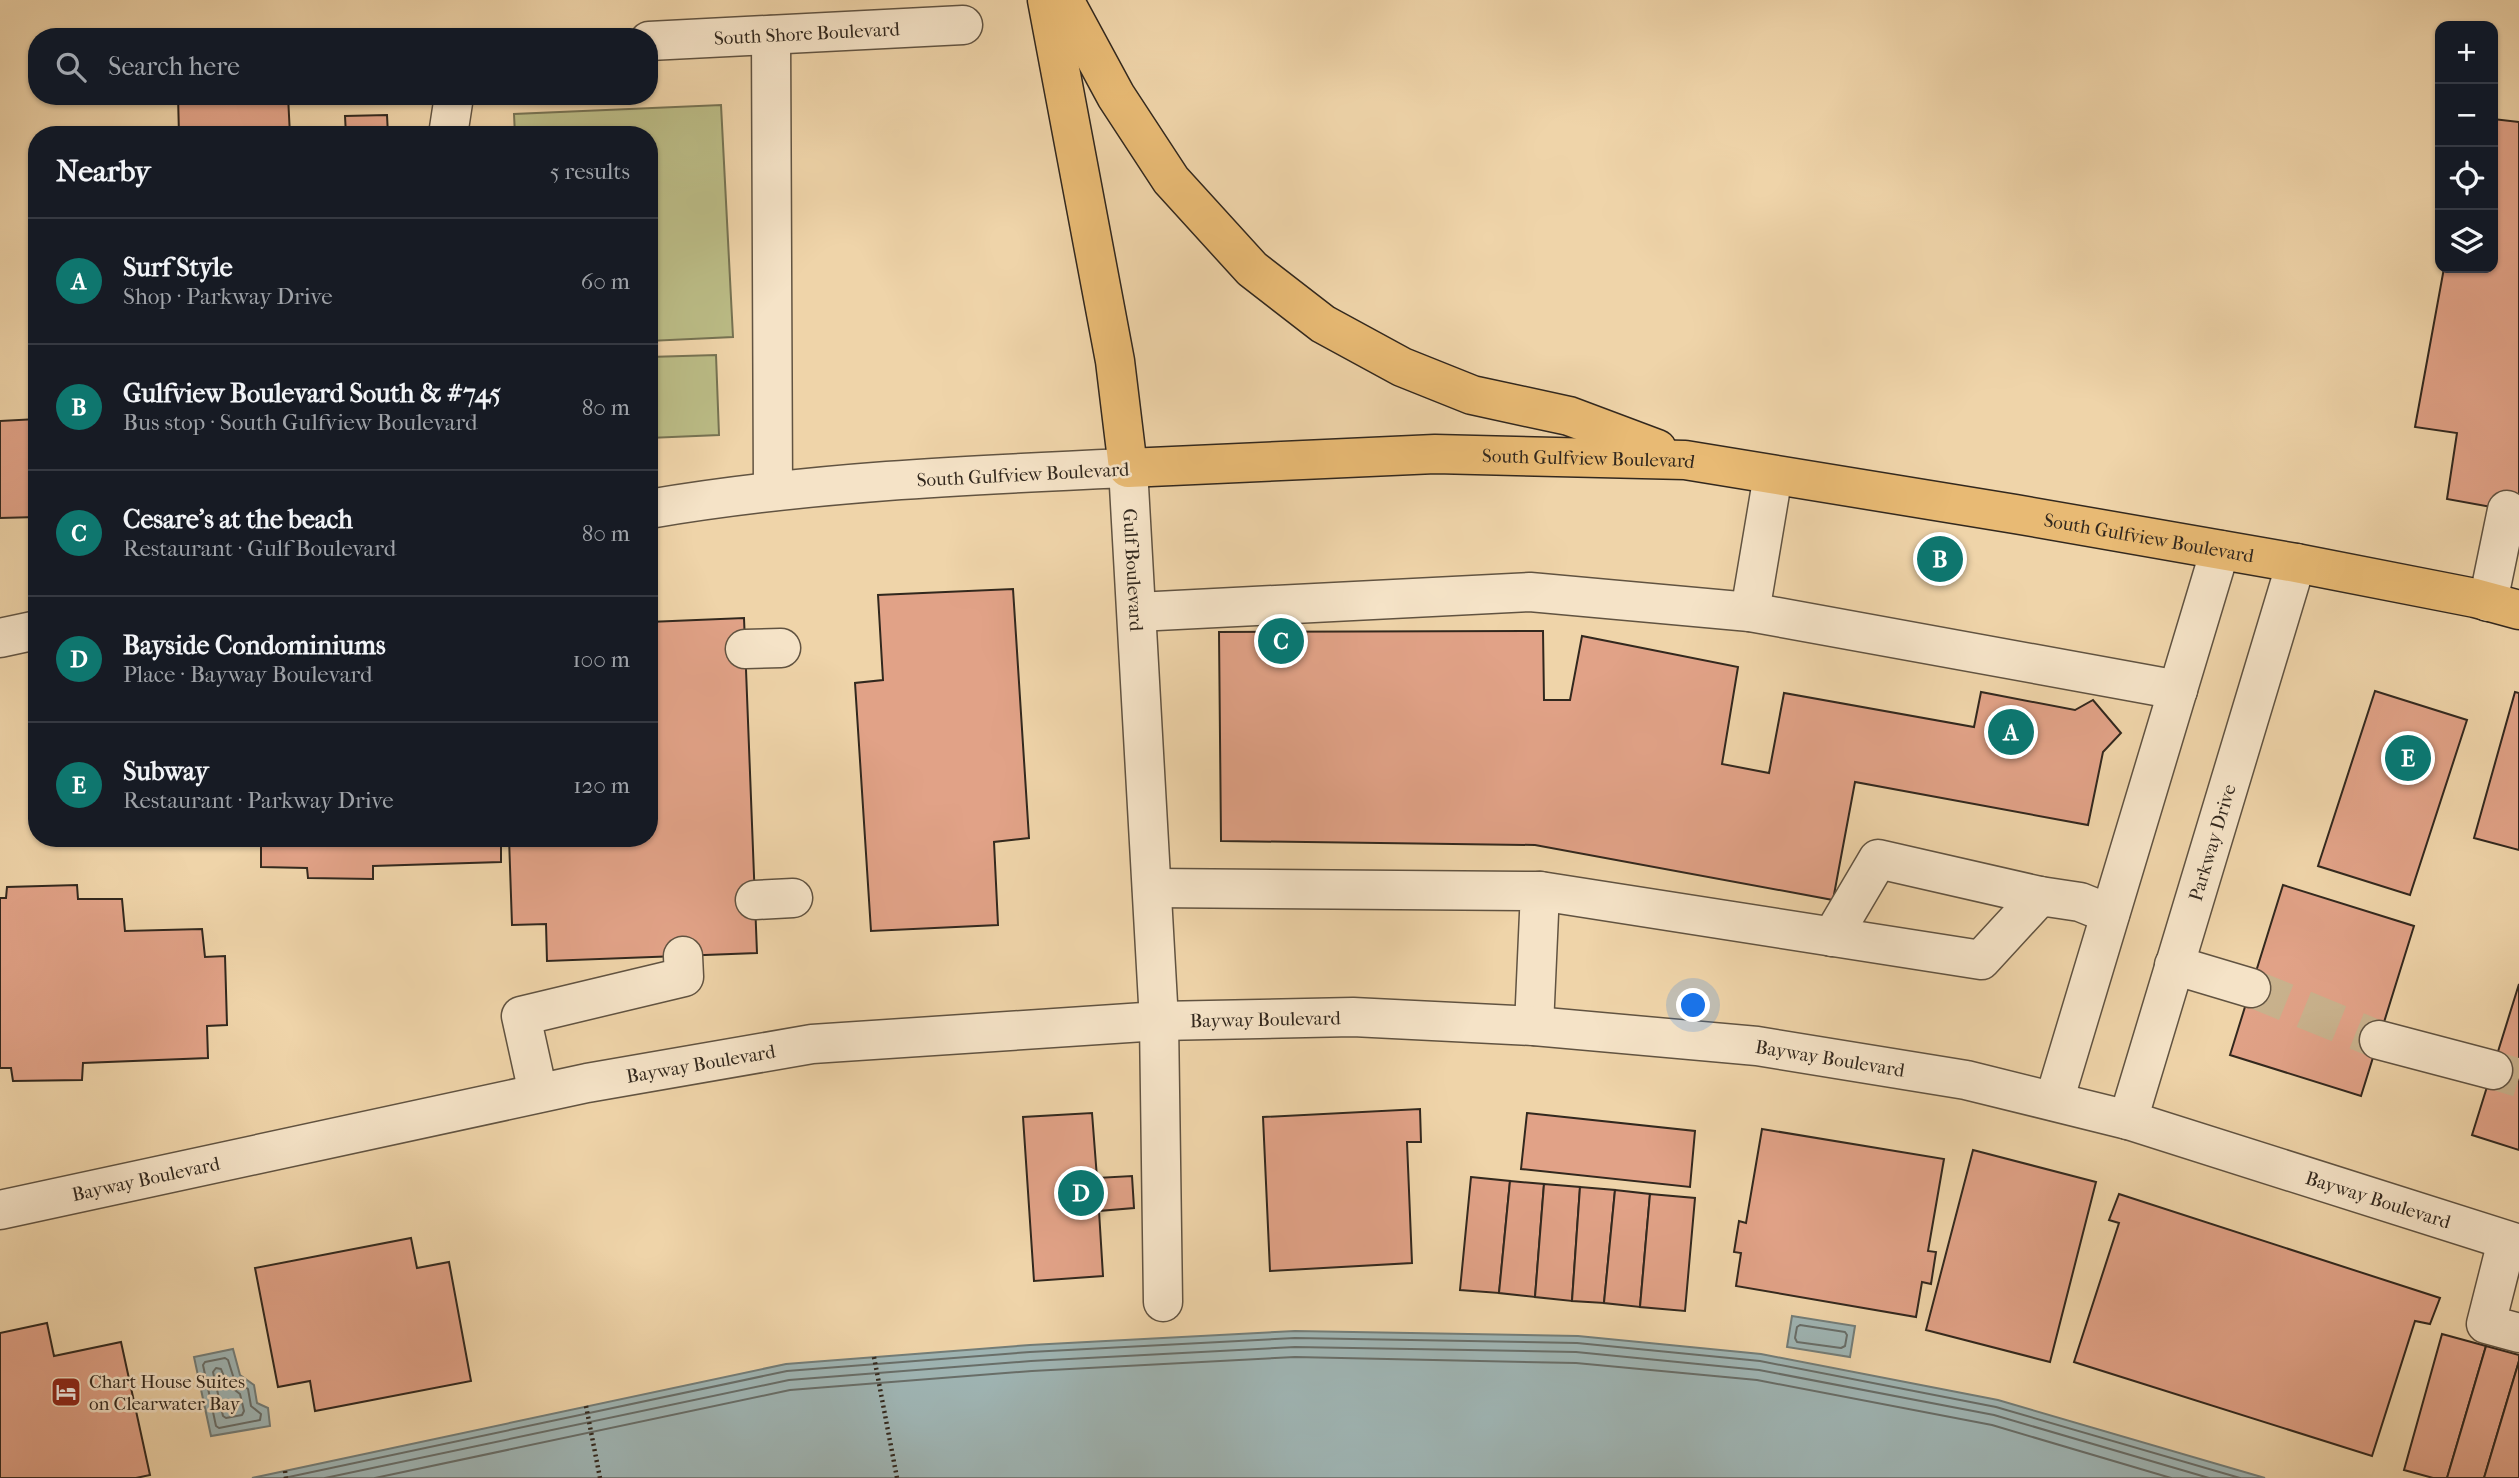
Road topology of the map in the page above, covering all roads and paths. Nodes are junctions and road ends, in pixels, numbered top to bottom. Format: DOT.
graph roads {
  1 [pos="1047,0"];
  2 [pos="1064,0"];
  3 [pos="963,25"];
  4 [pos="786,34"];
  5 [pos="658,41"];
  6 [pos="453,105"];
  7 [pos="449,126"];
  8 [pos="1685,460"];
  9 [pos="1128,468"];
  10 [pos="1773,475"];
  11 [pos="773,491"];
  12 [pos="658,508"];
  13 [pos="2507,510"];
  14 [pos="2220,550"];
  15 [pos="2296,563"];
  16 [pos="2504,606"];
  17 [pos="1137,612"];
  18 [pos="1750,612"];
  19 [pos="28,632"];
  20 [pos="0,638"];
  21 [pos="2178,690"];
  22 [pos="1152,888"];
  23 [pos="1540,891"];
  24 [pos="2040,896"];
  25 [pos="793,898"];
  26 [pos="755,900"];
  27 [pos="2110,914"];
  28 [pos="1832,937"];
  29 [pos="683,956"];
  30 [pos="2174,965"];
  31 [pos="2251,988"];
  32 [pos="1159,1021"];
  33 [pos="1534,1026"];
  34 [pos="2379,1040"];
  35 [pos="2493,1070"];
  36 [pos="538,1093"];
  37 [pos="2054,1101"];
  38 [pos="2128,1120"];
  39 [pos="0,1210"];
  40 [pos="2513,1242"];
  41 [pos="1163,1302"];
  42 [pos="2519,1333"];
  43 [pos="874,1357"];
  44 [pos="586,1406"];
  45 [pos="285,1471"];
  46 [pos="286,1478"];
  47 [pos="600,1478"];
  48 [pos="897,1478"];
  1 -- 9 [label="main road, Gulf Boulevard"];
  2 -- 8 [label="main road"];
  3 -- 4 [label="street, South Shore Boulevard"];
  4 -- 5 [label="street, South Shore Boulevard"];
  4 -- 11 [label="street"];
  6 -- 7 [label="street"];
  8 -- 9 [label="main road, South Gulfview Boulevard"];
  8 -- 10 [label="main road, South Gulfview Boulevard"];
  9 -- 11 [label="street, South Gulfview Boulevard"];
  9 -- 17 [label="street, Gulf Boulevard"];
  10 -- 14 [label="main road, South Gulfview Boulevard"];
  10 -- 18 [label="street"];
  11 -- 12 [label="street, South Gulfview Boulevard"];
  13 -- 16 [label="street"];
  14 -- 15 [label="main road, South Gulfview Boulevard"];
  14 -- 21 [label="street"];
  15 -- 16 [label="main road, South Gulfview Boulevard"];
  15 -- 30 [label="street, Parkway Drive"];
  17 -- 18 [label="street"];
  17 -- 22 [label="street, Gulf Boulevard"];
  18 -- 21 [label="street"];
  19 -- 20 [label="street"];
  21 -- 27 [label="street"];
  22 -- 23 [label="street"];
  22 -- 32 [label="street, Gulf Boulevard"];
  23 -- 28 [label="street"];
  23 -- 33 [label="street"];
  24 -- 27 [label="street"];
  24 -- 28 [label="street"];
  24 -- 28 [label="street"];
  25 -- 26 [label="street"];
  27 -- 37 [label="street"];
  29 -- 36 [label="street"];
  30 -- 31 [label="street"];
  30 -- 38 [label="street, Parkway Drive"];
  32 -- 33 [label="street, Bayway Boulevard"];
  32 -- 36 [label="street, Bayway Boulevard"];
  32 -- 41 [label="street, Gulf Boulevard"];
  33 -- 37 [label="street, Bayway Boulevard"];
  34 -- 35 [label="street"];
  36 -- 39 [label="street, Bayway Boulevard"];
  37 -- 38 [label="street, Bayway Boulevard"];
  38 -- 40 [label="street, Bayway Boulevard"];
  40 -- 42 [label="street"];
  43 -- 48 [label="path"];
  44 -- 47 [label="path"];
  45 -- 46 [label="path"];
}
